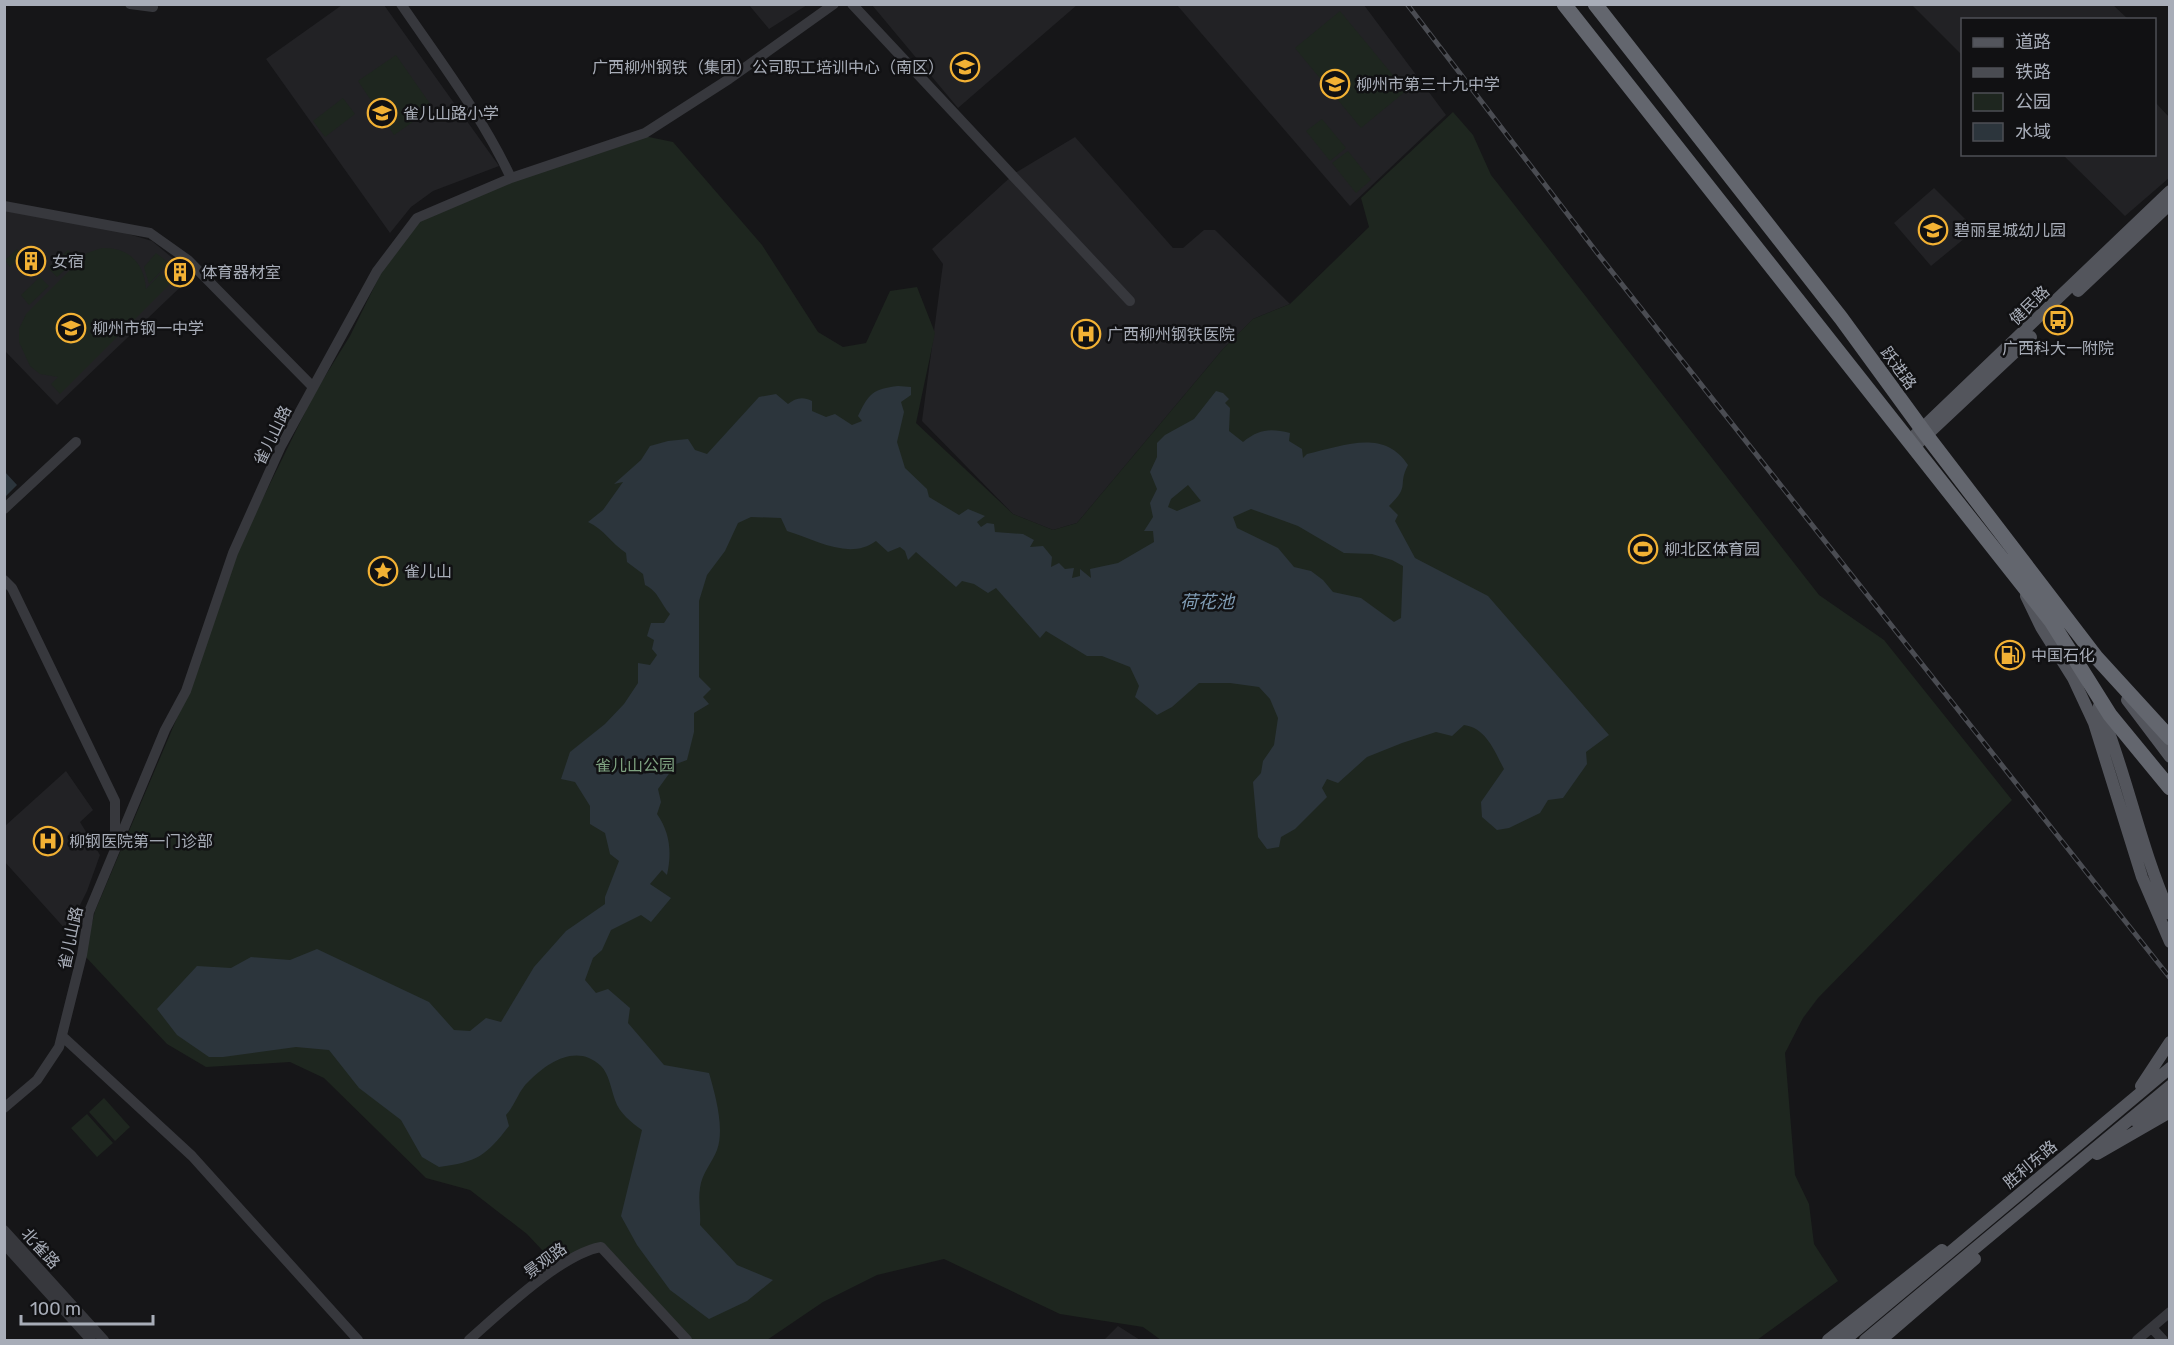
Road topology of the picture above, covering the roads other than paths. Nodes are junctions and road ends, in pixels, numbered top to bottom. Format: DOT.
graph roads {
  1 [pos="130,4"];
  2 [pos="401,4"];
  3 [pos="834,4"];
  4 [pos="852,4"];
  5 [pos="1564,4"];
  6 [pos="1595,4"];
  7 [pos="153,7"];
  8 [pos="511,178"];
  9 [pos="2169,191"];
  10 [pos="2169,204"];
  11 [pos="4,206"];
  12 [pos="1130,301"];
  13 [pos="313,387"];
  14 [pos="1924,433"];
  15 [pos="76,442"];
  16 [pos="1911,443"];
  17 [pos="4,509"];
  18 [pos="4,580"];
  19 [pos="2096,657"];
  20 [pos="2081,675"];
  21 [pos="2169,738"];
  22 [pos="2169,757"];
  23 [pos="2169,788"];
  24 [pos="115,850"];
  25 [pos="2169,914"];
  26 [pos="2169,942"];
  27 [pos="62,1036"];
  28 [pos="2169,1042"];
  29 [pos="2169,1068"];
  30 [pos="2169,1086"];
  31 [pos="2133,1098"];
  32 [pos="2169,1101"];
  33 [pos="4,1108"];
  34 [pos="2169,1112"];
  35 [pos="2096,1154"];
  36 [pos="2047,1188"];
  37 [pos="2012,1209"];
  38 [pos="4,1230"];
  39 [pos="4,1244"];
  40 [pos="1916,1290"];
  41 [pos="2169,1312"];
  42 [pos="2152,1328"];
  43 [pos="91,1341"];
  44 [pos="104,1341"];
  45 [pos="358,1341"];
  46 [pos="469,1341"];
  47 [pos="687,1341"];
  48 [pos="1828,1341"];
  49 [pos="1845,1341"];
  50 [pos="1865,1341"];
  51 [pos="1881,1341"];
  52 [pos="2137,1341"];
  53 [pos="2163,1341"];
  1 -- 7 [label="street"];
  2 -- 8 [label="street"];
  3 -- 8 [label="street, 雀儿山路"];
  4 -- 12 [label="street"];
  5 -- 16 [label="highway"];
  6 -- 14 [label="highway, 跃进路"];
  8 -- 13 [label="street, 雀儿山路"];
  9 -- 14 [label="main road, 健民路"];
  10 -- 14 [label="main road, 健民路"];
  11 -- 13 [label="street"];
  13 -- 24 [label="street, 雀儿山路"];
  14 -- 16 [label="main road, 健民路"];
  14 -- 19 [label="highway, 跃进路"];
  15 -- 17 [label="street"];
  16 -- 20 [label="highway"];
  18 -- 24 [label="street"];
  19 -- 21 [label="highway"];
  19 -- 22 [label="main road, 跃进路"];
  20 -- 23 [label="highway"];
  20 -- 25 [label="main road"];
  20 -- 26 [label="main road"];
  24 -- 27 [label="street, 雀儿山路"];
  27 -- 33 [label="street, 雀儿山路"];
  27 -- 45 [label="street"];
  28 -- 31 [label="main road"];
  29 -- 31 [label="main road, 胜利东路"];
  30 -- 36 [label="main road, 胜利东路"];
  31 -- 37 [label="main road, 胜利东路"];
  32 -- 35 [label="main road"];
  34 -- 35 [label="main road"];
  35 -- 36 [label="main road"];
  36 -- 37 [label="main road, 胜利东路"];
  37 -- 40 [label="main road, 胜利东路"];
  37 -- 48 [label="main road"];
  37 -- 51 [label="main road"];
  38 -- 44 [label="street, 北雀路"];
  39 -- 43 [label="street, 北雀路"];
  40 -- 49 [label="main road"];
  40 -- 50 [label="main road"];
  41 -- 42 [label="street"];
  42 -- 52 [label="street"];
  42 -- 53 [label="street"];
  46 -- 47 [label="street, 景观路"];
}
